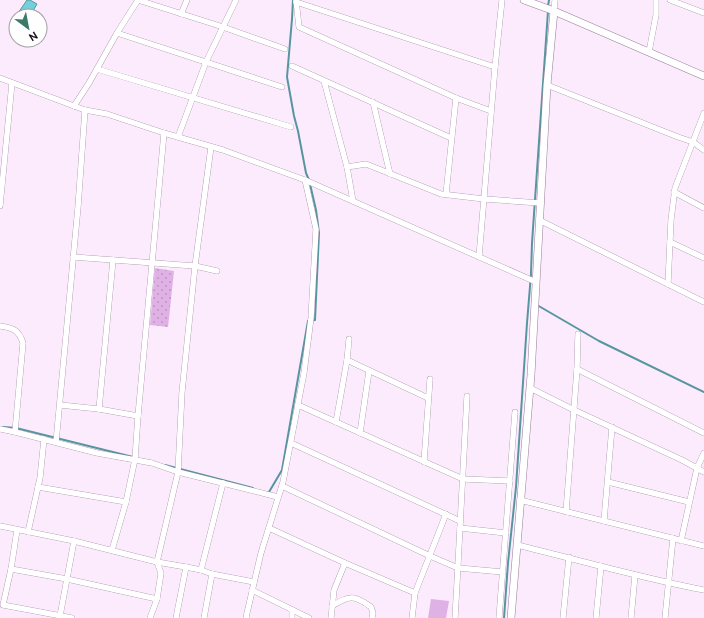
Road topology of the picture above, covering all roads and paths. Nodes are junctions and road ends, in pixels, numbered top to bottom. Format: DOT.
graph roads {
  1 [pos="138,0"];
  2 [pos="187,0"];
  3 [pos="236,0"];
  4 [pos="502,0"];
  5 [pos="524,0"];
  6 [pos="555,0"];
  7 [pos="656,0"];
  8 [pos="670,0"];
  9 [pos="296,1"];
  10 [pos="554,10"];
  11 [pos="181,14"];
  12 [pos="704,14"];
  13 [pos="223,27"];
  14 [pos="117,33"];
  15 [pos="285,49"];
  16 [pos="649,52"];
  17 [pos="206,62"];
  18 [pos="292,66"];
  19 [pos="495,67"];
  20 [pos="97,70"];
  21 [pos="704,76"];
  22 [pos="0,78"];
  23 [pos="324,81"];
  24 [pos="12,83"];
  25 [pos="547,85"];
  26 [pos="282,87"];
  27 [pos="192,98"];
  28 [pos="456,98"];
  29 [pos="372,102"];
  30 [pos="74,106"];
  31 [pos="85,110"];
  32 [pos="491,111"];
  33 [pos="704,113"];
  34 [pos="291,126"];
  35 [pos="164,133"];
  36 [pos="178,137"];
  37 [pos="452,138"];
  38 [pos="693,142"];
  39 [pos="211,147"];
  40 [pos="704,150"];
  41 [pos="347,167"];
  42 [pos="390,174"];
  43 [pos="305,180"];
  44 [pos="674,192"];
  45 [pos="446,194"];
  46 [pos="484,199"];
  47 [pos="353,201"];
  48 [pos="540,203"];
  49 [pos="0,206"];
  50 [pos="704,208"];
  51 [pos="539,220"];
  52 [pos="670,242"];
  53 [pos="73,257"];
  54 [pos="479,257"];
  55 [pos="704,258"];
  56 [pos="113,260"];
  57 [pos="152,263"];
  58 [pos="195,266"];
  59 [pos="217,271"];
  60 [pos="536,282"];
  61 [pos="668,284"];
  62 [pos="704,302"];
  63 [pos="0,326"];
  64 [pos="578,334"];
  65 [pos="349,339"];
  66 [pos="346,360"];
  67 [pos="577,369"];
  68 [pos="369,371"];
  69 [pos="430,379"];
  70 [pos="530,388"];
  71 [pos="467,396"];
  72 [pos="428,398"];
  73 [pos="60,405"];
  74 [pos="298,405"];
  75 [pos="99,409"];
  76 [pos="574,410"];
  77 [pos="515,412"];
  78 [pos="138,416"];
  79 [pos="336,422"];
  80 [pos="612,427"];
  81 [pos="0,429"];
  82 [pos="15,432"];
  83 [pos="360,433"];
  84 [pos="704,433"];
  85 [pos="44,439"];
  86 [pos="56,442"];
  87 [pos="291,443"];
  88 [pos="704,453"];
  89 [pos="134,459"];
  90 [pos="424,462"];
  91 [pos="697,468"];
  92 [pos="178,472"];
  93 [pos="704,472"];
  94 [pos="462,479"];
  95 [pos="510,481"];
  96 [pos="608,482"];
  97 [pos="223,483"];
  98 [pos="282,486"];
  99 [pos="38,487"];
  100 [pos="278,497"];
  101 [pos="520,500"];
  102 [pos="126,502"];
  103 [pos="689,502"];
  104 [pos="566,512"];
  105 [pos="446,514"];
  106 [pos="460,520"];
  107 [pos="604,521"];
  108 [pos="0,526"];
  109 [pos="269,528"];
  110 [pos="460,528"];
  111 [pos="17,530"];
  112 [pos="28,532"];
  113 [pos="506,533"];
  114 [pos="673,538"];
  115 [pos="506,540"];
  116 [pos="74,541"];
  117 [pos="681,541"];
  118 [pos="517,543"];
  119 [pos="704,546"];
  120 [pos="112,550"];
  121 [pos="430,556"];
  122 [pos="568,557"];
  123 [pos="157,562"];
  124 [pos="345,563"];
  125 [pos="601,566"];
  126 [pos="186,567"];
  127 [pos="458,568"];
  128 [pos="11,569"];
  129 [pos="201,570"];
  130 [pos="503,572"];
  131 [pos="212,574"];
  132 [pos="635,575"];
  133 [pos="67,579"];
  134 [pos="254,582"];
  135 [pos="668,584"];
  136 [pos="252,590"];
  137 [pos="704,590"];
  138 [pos="415,593"];
  139 [pos="157,599"];
  140 [pos="332,606"];
  141 [pos="292,610"];
  142 [pos="60,616"];
  143 [pos="72,618"];
  144 [pos="150,618"];
  145 [pos="176,618"];
  146 [pos="204,618"];
  147 [pos="246,618"];
  148 [pos="292,618"];
  149 [pos="310,618"];
  150 [pos="330,618"];
  151 [pos="372,618"];
  152 [pos="412,618"];
  153 [pos="455,618"];
  154 [pos="499,618"];
  155 [pos="511,618"];
  156 [pos="563,618"];
  157 [pos="596,618"];
  158 [pos="631,618"];
  159 [pos="665,618"];
  1 -- 11 [label="street"];
  1 -- 14 [label="street"];
  2 -- 11 [label="street"];
  3 -- 13 [label="street"];
  4 -- 19 [label="street"];
  5 -- 10 [label="street"];
  6 -- 10 [label="street"];
  7 -- 16 [label="street"];
  8 -- 12 [label="street"];
  9 -- 19 [label="street"];
  9 -- 28 [label="street"];
  10 -- 16 [label="street"];
  10 -- 25 [label="street"];
  11 -- 13 [label="street"];
  13 -- 15 [label="street"];
  13 -- 17 [label="street"];
  14 -- 17 [label="street"];
  14 -- 20 [label="street"];
  16 -- 21 [label="street"];
  17 -- 26 [label="street"];
  17 -- 27 [label="street"];
  18 -- 23 [label="street"];
  19 -- 32 [label="street"];
  20 -- 27 [label="street"];
  20 -- 30 [label="street"];
  22 -- 24 [label="street"];
  23 -- 29 [label="street"];
  23 -- 41 [label="street"];
  24 -- 30 [label="street"];
  24 -- 49 [label="street"];
  25 -- 38 [label="street"];
  25 -- 48 [label="street"];
  27 -- 34 [label="street"];
  27 -- 36 [label="street"];
  28 -- 32 [label="street"];
  28 -- 37 [label="street"];
  29 -- 37 [label="street"];
  29 -- 42 [label="street"];
  30 -- 31 [label="street"];
  31 -- 35 [label="street"];
  31 -- 53 [label="street"];
  32 -- 46 [label="street"];
  33 -- 38 [label="street"];
  35 -- 36 [label="street"];
  35 -- 57 [label="street"];
  36 -- 39 [label="street"];
  37 -- 45 [label="street"];
  38 -- 40 [label="street"];
  38 -- 44 [label="street"];
  39 -- 43 [label="street"];
  39 -- 58 [label="street"];
  41 -- 42 [label="street"];
  41 -- 47 [label="street"];
  42 -- 45 [label="street"];
  43 -- 47 [label="street"];
  43 -- 74 [label="street"];
  44 -- 50 [label="street"];
  44 -- 52 [label="street"];
  45 -- 46 [label="street"];
  46 -- 48 [label="street"];
  46 -- 54 [label="street"];
  47 -- 54 [label="street"];
  48 -- 51 [label="street"];
  51 -- 60 [label="street"];
  51 -- 61 [label="street"];
  52 -- 55 [label="street"];
  52 -- 61 [label="street"];
  53 -- 56 [label="street"];
  53 -- 73 [label="street"];
  54 -- 60 [label="street"];
  56 -- 57 [label="street"];
  56 -- 75 [label="street"];
  57 -- 58 [label="street"];
  57 -- 78 [label="street"];
  58 -- 59 [label="street"];
  58 -- 92 [label="street"];
  60 -- 70 [label="street"];
  61 -- 62 [label="street"];
  63 -- 82 [label="street"];
  64 -- 67 [label="street"];
  65 -- 66 [label="street"];
  66 -- 68 [label="street"];
  66 -- 79 [label="street"];
  67 -- 76 [label="street"];
  67 -- 84 [label="street"];
  68 -- 72 [label="street"];
  68 -- 83 [label="street"];
  69 -- 72 [label="street"];
  70 -- 76 [label="street"];
  70 -- 101 [label="street"];
  71 -- 94 [label="street"];
  72 -- 90 [label="street"];
  73 -- 75 [label="street"];
  73 -- 86 [label="street"];
  74 -- 79 [label="street"];
  74 -- 87 [label="street"];
  75 -- 78 [label="street"];
  76 -- 80 [label="street"];
  76 -- 104 [label="street"];
  77 -- 95 [label="street"];
  78 -- 89 [label="street"];
  79 -- 83 [label="street"];
  80 -- 91 [label="street"];
  80 -- 96 [label="street"];
  81 -- 82 [label="street"];
  82 -- 85 [label="street"];
  83 -- 90 [label="street"];
  85 -- 86 [label="street"];
  85 -- 99 [label="street"];
  86 -- 89 [label="street"];
  87 -- 98 [label="street"];
  87 -- 105 [label="street"];
  88 -- 91 [label="street"];
  89 -- 92 [label="street"];
  89 -- 102 [label="street"];
  90 -- 94 [label="street"];
  91 -- 93 [label="street"];
  91 -- 103 [label="street"];
  92 -- 97 [label="street"];
  92 -- 123 [label="street"];
  94 -- 95 [label="street"];
  94 -- 106 [label="street"];
  95 -- 113 [label="street"];
  96 -- 103 [label="street"];
  96 -- 107 [label="street"];
  97 -- 100 [label="street"];
  97 -- 129 [label="street"];
  98 -- 100 [label="street"];
  98 -- 121 [label="street"];
  99 -- 102 [label="street"];
  99 -- 112 [label="street"];
  100 -- 109 [label="street"];
  101 -- 104 [label="street"];
  101 -- 118 [label="street"];
  102 -- 120 [label="street"];
  103 -- 117 [label="street"];
  104 -- 107 [label="street"];
  105 -- 106 [label="street"];
  105 -- 121 [label="street"];
  106 -- 110 [label="street"];
  107 -- 114 [label="street"];
  108 -- 111 [label="street"];
  109 -- 124 [label="street"];
  109 -- 134 [label="street"];
  110 -- 113 [label="street"];
  110 -- 127 [label="street"];
  111 -- 112 [label="street"];
  111 -- 128 [label="street"];
  112 -- 116 [label="street"];
  113 -- 115 [label="street"];
  114 -- 117 [label="street"];
  114 -- 135 [label="street"];
  115 -- 118 [label="street"];
  115 -- 130 [label="street"];
  116 -- 120 [label="street"];
  116 -- 133 [label="street"];
  117 -- 119 [label="street"];
  118 -- 122 [label="street"];
  118 -- 155 [label="street"];
  120 -- 123 [label="street"];
  121 -- 127 [label="street"];
  121 -- 138 [label="street"];
  122 -- 125 [label="street"];
  122 -- 156 [label="street"];
  123 -- 126 [label="street"];
  123 -- 139 [label="street"];
  124 -- 138 [label="street"];
  124 -- 140 [label="street"];
  125 -- 132 [label="street"];
  125 -- 157 [label="street"];
  126 -- 129 [label="street"];
  126 -- 145 [label="street"];
  127 -- 130 [label="street"];
  127 -- 153 [label="street"];
  128 -- 133 [label="street"];
  128 -- 142 [label="street"];
  129 -- 131 [label="street"];
  130 -- 154 [label="street"];
  131 -- 134 [label="street"];
  131 -- 146 [label="street"];
  132 -- 135 [label="street"];
  132 -- 158 [label="street"];
  133 -- 139 [label="street"];
  133 -- 142 [label="street"];
  134 -- 136 [label="street"];
  135 -- 137 [label="street"];
  135 -- 159 [label="street"];
  136 -- 141 [label="street"];
  136 -- 147 [label="street"];
  138 -- 152 [label="street"];
  139 -- 144 [label="street"];
  140 -- 150 [label="street"];
  140 -- 151 [label="street"];
  141 -- 148 [label="street"];
  141 -- 149 [label="street"];
  142 -- 143 [label="street"];
}
